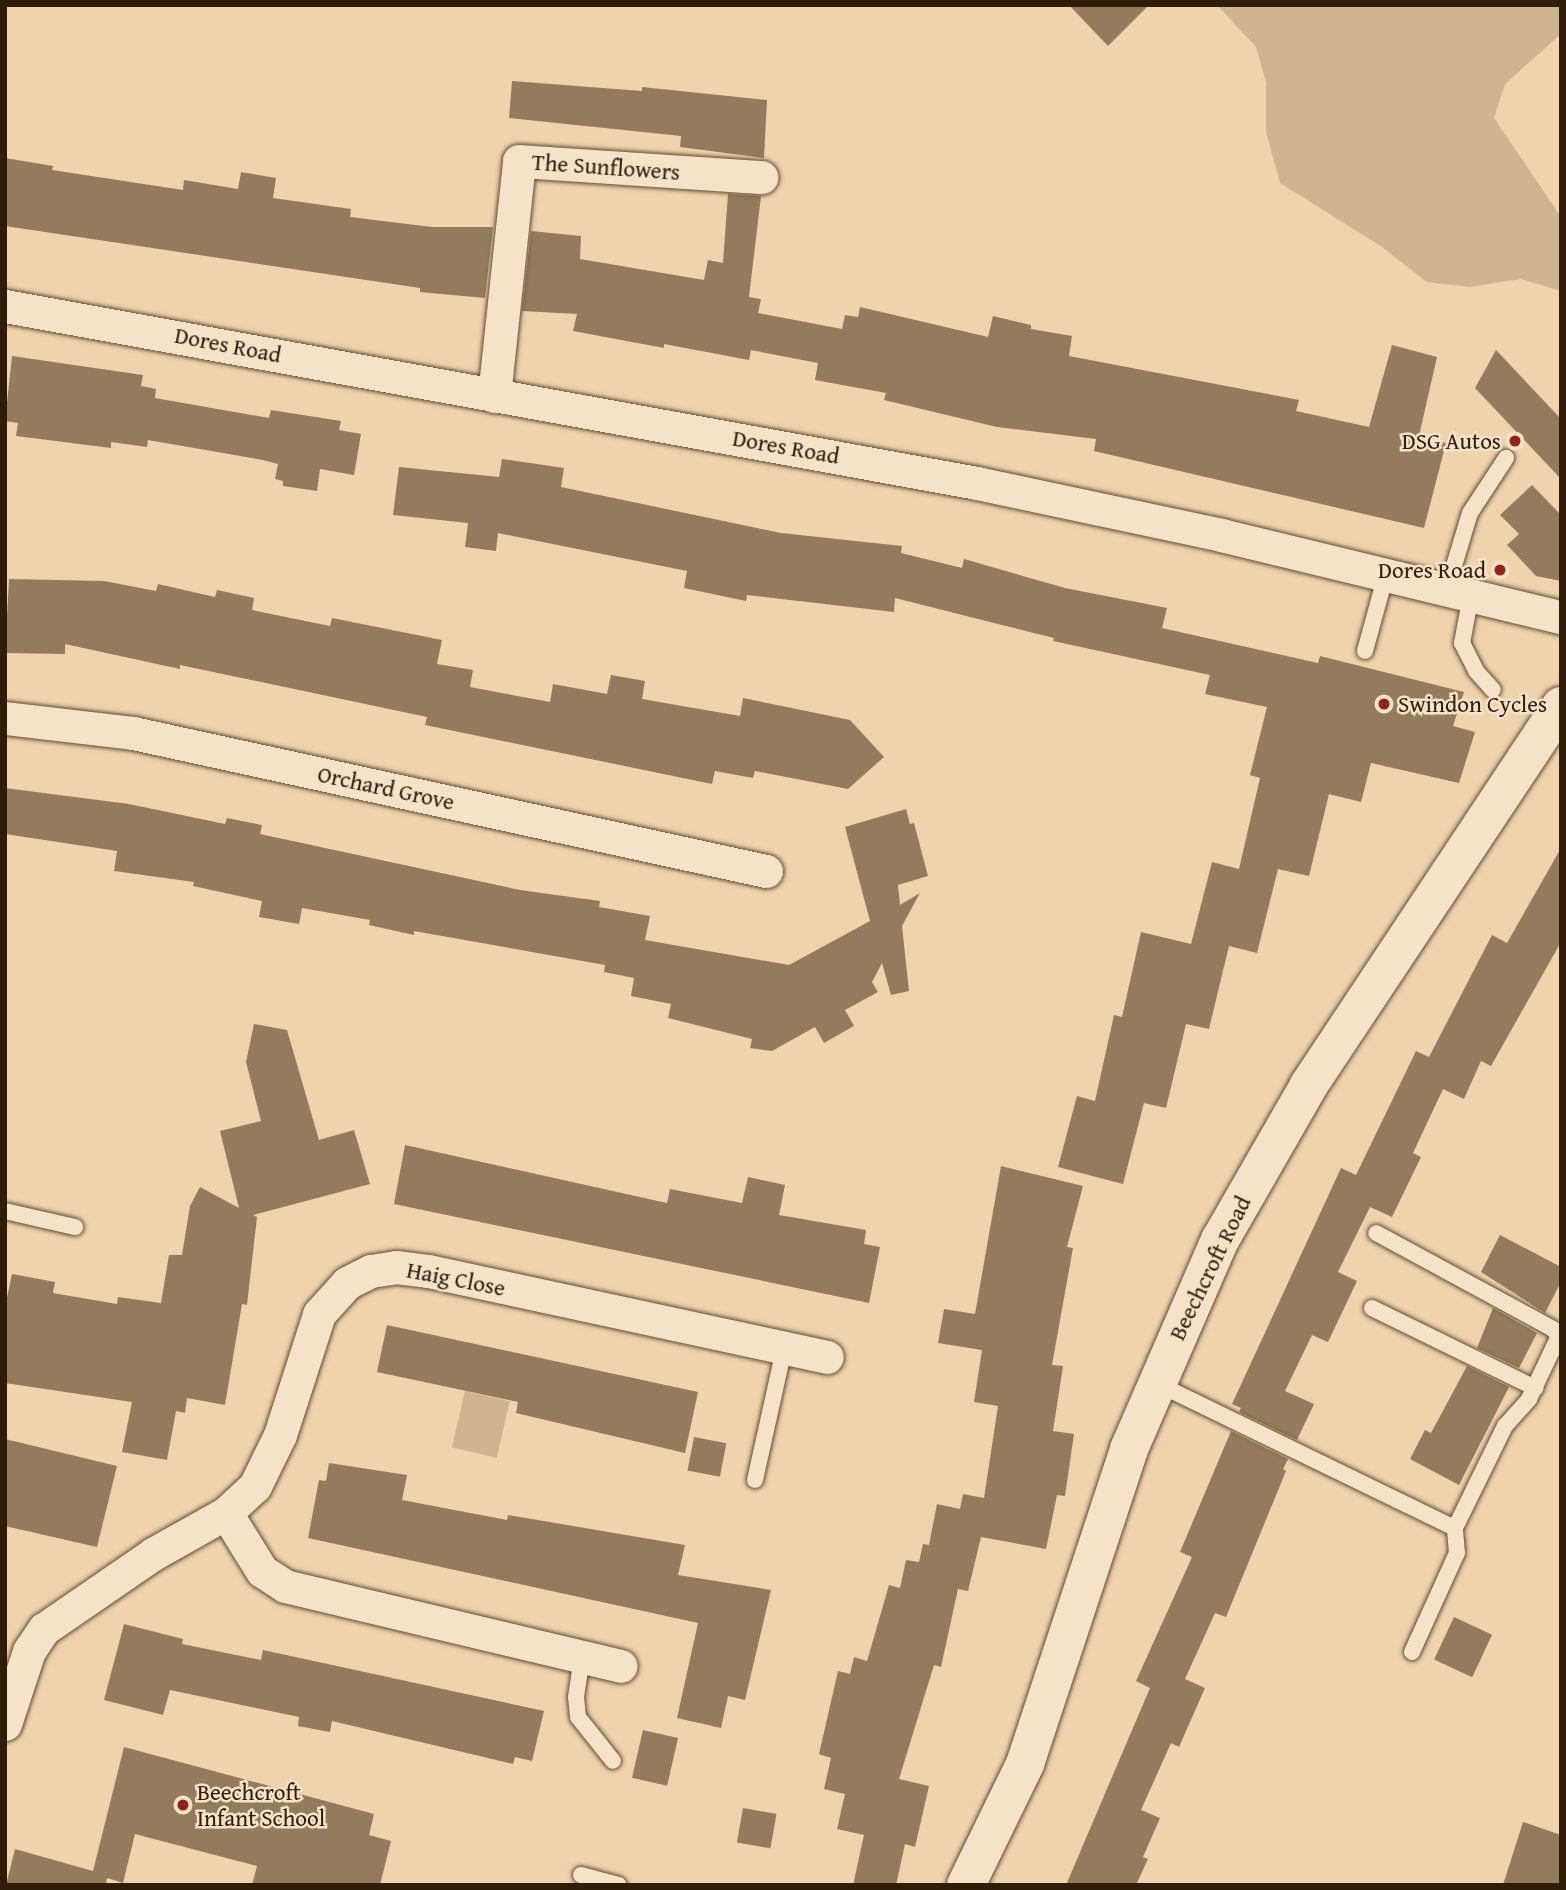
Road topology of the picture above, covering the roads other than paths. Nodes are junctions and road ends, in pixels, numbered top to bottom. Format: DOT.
graph roads {
  1 [pos="761,177"];
  2 [pos="5,306"];
  3 [pos="494,396"];
  4 [pos="1506,458"];
  5 [pos="1385,574"];
  6 [pos="1459,592"];
  7 [pos="1561,617"];
  8 [pos="1366,651"];
  9 [pos="1493,690"];
  10 [pos="1559,714"];
  11 [pos="5,718"];
  12 [pos="766,871"];
  13 [pos="5,1211"];
  14 [pos="75,1227"];
  15 [pos="1376,1233"];
  16 [pos="1372,1308"];
  17 [pos="784,1349"];
  18 [pos="827,1357"];
  19 [pos="1156,1383"];
  20 [pos="1535,1388"];
  21 [pos="755,1480"];
  22 [pos="226,1513"];
  23 [pos="1455,1528"];
  24 [pos="1412,1652"];
  25 [pos="582,1657"];
  26 [pos="621,1666"];
  27 [pos="5,1724"];
  28 [pos="613,1762"];
  29 [pos="581,1875"];
  30 [pos="619,1885"];
  31 [pos="966,1885"];
  1 -- 3 [label="street, The Sunflowers"];
  2 -- 3 [label="street, Dores Road"];
  3 -- 5 [label="street, Dores Road"];
  4 -- 6 [label="lane"];
  5 -- 6 [label="street, Dores Road"];
  5 -- 8 [label="lane"];
  6 -- 7 [label="street, Dores Road"];
  6 -- 9 [label="lane"];
  10 -- 19 [label="main road, Beechcroft Road"];
  11 -- 12 [label="street, Orchard Grove"];
  13 -- 14 [label="lane"];
  15 -- 20 [label="lane"];
  16 -- 20 [label="lane"];
  17 -- 18 [label="street, Haig Close"];
  17 -- 21 [label="lane"];
  17 -- 22 [label="street, Haig Close"];
  19 -- 23 [label="lane"];
  19 -- 31 [label="main road, Beechcroft Road"];
  20 -- 23 [label="lane"];
  22 -- 25 [label="street"];
  22 -- 27 [label="street, Haig Close"];
  23 -- 24 [label="lane"];
  25 -- 26 [label="street"];
  25 -- 28 [label="lane"];
  29 -- 30 [label="lane"];
}
